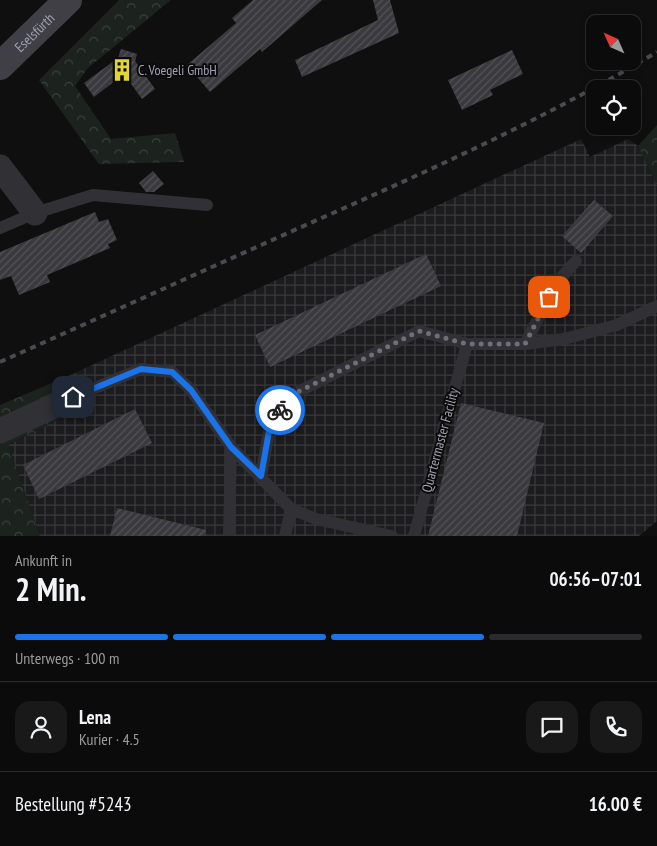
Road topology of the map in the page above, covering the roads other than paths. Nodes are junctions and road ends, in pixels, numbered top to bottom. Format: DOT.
graph roads {
  1 [pos="68,0"];
  2 [pos="0,66"];
  3 [pos="0,167"];
  4 [pos="206,205"];
  5 [pos="35,213"];
  6 [pos="0,228"];
  7 [pos="576,261"];
  8 [pos="657,306"];
  9 [pos="467,344"];
  10 [pos="525,344"];
  11 [pos="73,397"];
  12 [pos="0,431"];
  13 [pos="231,447"];
  14 [pos="261,476"];
  15 [pos="291,509"];
  16 [pos="229,536"];
  17 [pos="285,536"];
  18 [pos="392,536"];
  19 [pos="414,536"];
  1 -- 2 [label="main road, Eselsfürth"];
  3 -- 5 [label="street"];
  4 -- 5 [label="lane"];
  5 -- 6 [label="lane"];
  7 -- 10 [label="lane"];
  8 -- 10 [label="lane"];
  9 -- 10 [label="lane"];
  9 -- 14 [label="lane"];
  9 -- 19 [label="lane, Quartermaster Facility"];
  11 -- 12 [label="street"];
  11 -- 13 [label="lane"];
  13 -- 14 [label="lane"];
  13 -- 16 [label="lane"];
  14 -- 15 [label="lane"];
  15 -- 17 [label="lane"];
  15 -- 18 [label="lane"];
}
